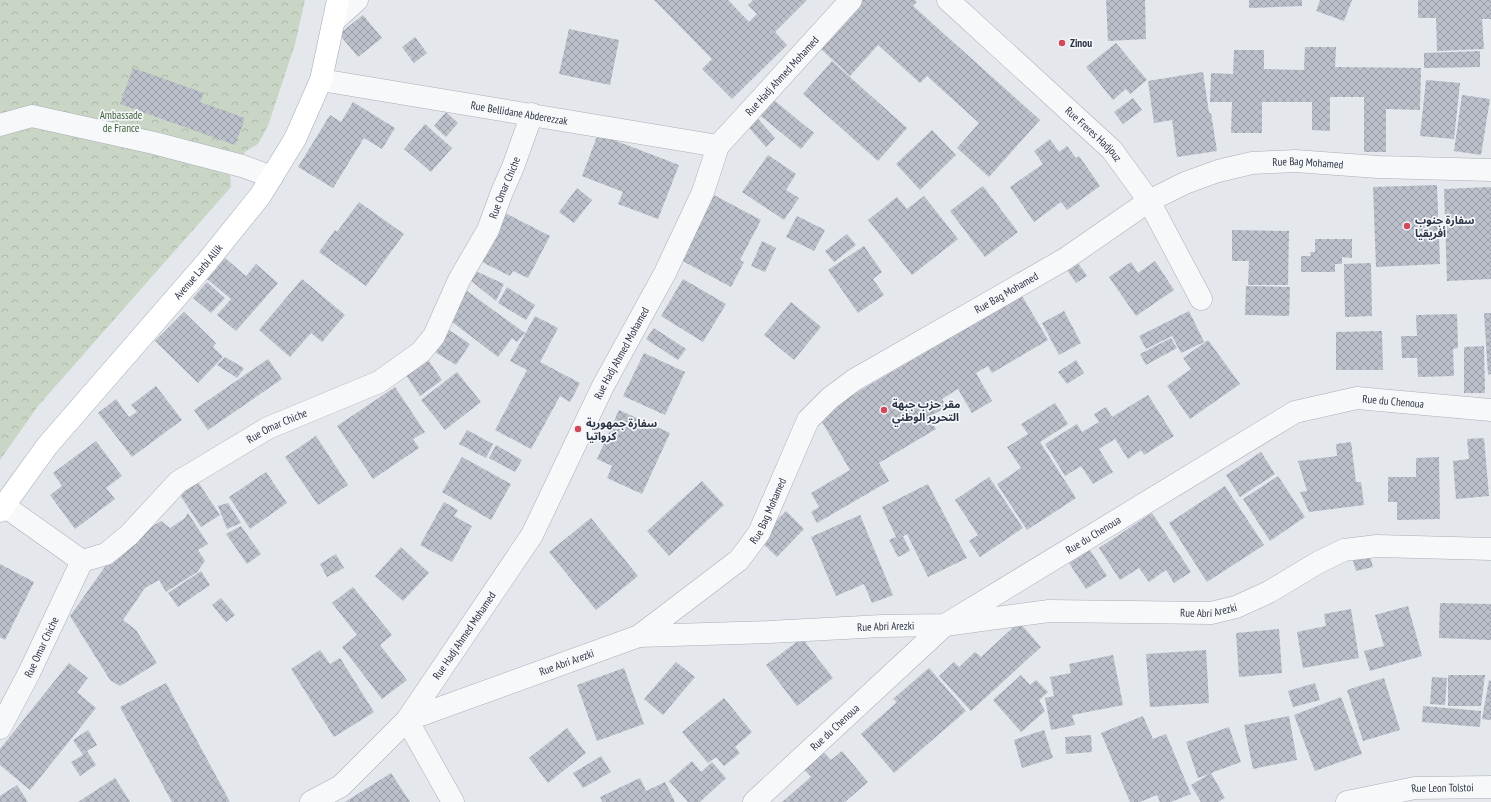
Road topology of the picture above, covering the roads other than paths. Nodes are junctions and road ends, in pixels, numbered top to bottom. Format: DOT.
graph roads {
  1 [pos="338,0"];
  2 [pos="357,0"];
  3 [pos="851,0"];
  4 [pos="948,0"];
  5 [pos="334,21"];
  6 [pos="321,80"];
  7 [pos="532,114"];
  8 [pos="0,125"];
  9 [pos="718,146"];
  10 [pos="1491,170"];
  11 [pos="272,177"];
  12 [pos="1150,201"];
  13 [pos="1201,299"];
  14 [pos="1491,410"];
  15 [pos="2,508"];
  16 [pos="1491,549"];
  17 [pos="82,561"];
  18 [pos="946,625"];
  19 [pos="639,636"];
  20 [pos="407,720"];
  21 [pos="0,728"];
  22 [pos="1491,787"];
  23 [pos="1415,795"];
  24 [pos="310,802"];
  25 [pos="453,802"];
  26 [pos="754,802"];
  27 [pos="1347,802"];
  1 -- 5 [label="main road, Avenue Larbi Allik"];
  2 -- 5 [label="street"];
  3 -- 9 [label="street, Rue Hadj Ahmed Mohamed"];
  4 -- 12 [label="street, Rue Freres Hadjouz"];
  5 -- 6 [label="main road, Avenue Larbi Allik"];
  6 -- 7 [label="street, Rue Bellidane Abderezzak"];
  6 -- 11 [label="main road, Avenue Larbi Allik"];
  7 -- 9 [label="street, Rue Bellidane Abderezzak"];
  7 -- 17 [label="street, Rue Omar Chiche"];
  8 -- 11 [label="street"];
  9 -- 20 [label="street, Rue Hadj Ahmed Mohamed"];
  10 -- 12 [label="street, Rue Bag Mohamed"];
  11 -- 15 [label="main road, Avenue Larbi Allik"];
  12 -- 13 [label="street, Rue Freres Hadjouz"];
  12 -- 19 [label="street, Rue Bag Mohamed"];
  14 -- 18 [label="street, Rue du Chenoua"];
  15 -- 17 [label="street"];
  16 -- 18 [label="street, Rue Abri Arezki"];
  17 -- 21 [label="street, Rue Omar Chiche"];
  18 -- 19 [label="street, Rue Abri Arezki"];
  18 -- 26 [label="street, Rue du Chenoua"];
  19 -- 20 [label="street, Rue Abri Arezki"];
  20 -- 24 [label="street, Rue Abri Arezki"];
  20 -- 25 [label="street"];
  22 -- 23 [label="street, Rue Leon Tolstoi"];
  23 -- 27 [label="street, Rue Leon Tolstoi"];
}
